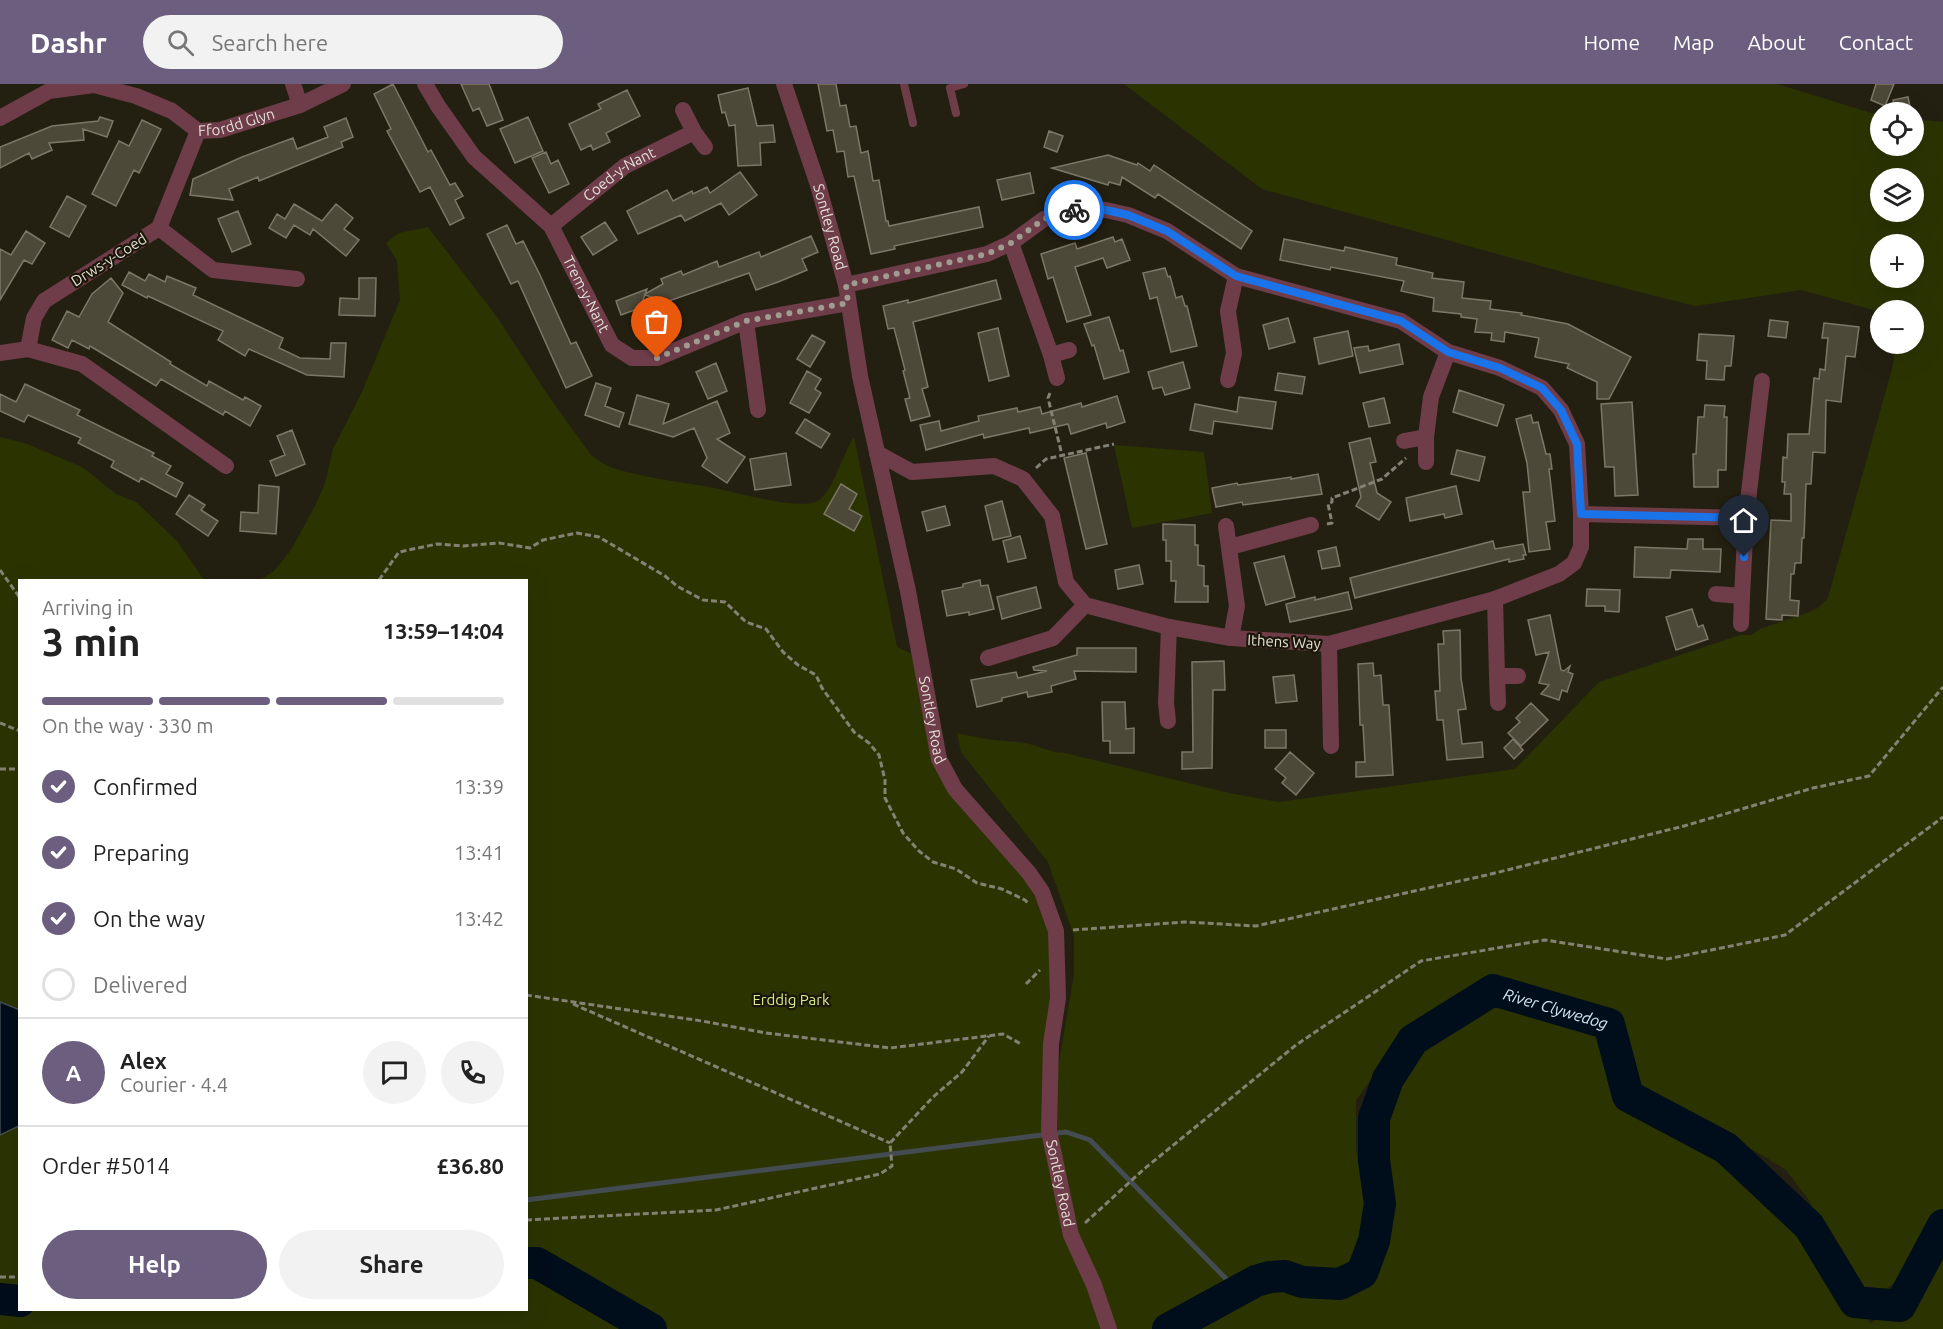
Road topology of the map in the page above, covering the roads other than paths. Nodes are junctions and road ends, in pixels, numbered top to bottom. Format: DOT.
graph roads {
  1 [pos="292,84"];
  2 [pos="343,84"];
  3 [pos="425,84"];
  4 [pos="784,84"];
  5 [pos="904,84"];
  6 [pos="964,84"];
  7 [pos="949,86"];
  8 [pos="49,87"];
  9 [pos="300,105"];
  10 [pos="683,110"];
  11 [pos="956,113"];
  12 [pos="0,118"];
  13 [pos="912,123"];
  14 [pos="198,131"];
  15 [pos="694,132"];
  16 [pos="705,147"];
  17 [pos="551,226"];
  18 [pos="159,228"];
  19 [pos="1011,243"];
  20 [pos="1236,276"];
  21 [pos="297,279"];
  22 [pos="846,285"];
  23 [pos="848,303"];
  24 [pos="746,321"];
  25 [pos="28,349"];
  26 [pos="1069,350"];
  27 [pos="1448,352"];
  28 [pos="0,353"];
  29 [pos="1051,355"];
  30 [pos="1057,378"];
  31 [pos="1228,380"];
  32 [pos="1762,381"];
  33 [pos="758,410"];
  34 [pos="1426,437"];
  35 [pos="1404,441"];
  36 [pos="877,453"];
  37 [pos="1426,462"];
  38 [pos="226,466"];
  39 [pos="1581,514"];
  40 [pos="1746,518"];
  41 [pos="1311,525"];
  42 [pos="1226,526"];
  43 [pos="1230,547"];
  44 [pos="1716,594"];
  45 [pos="1742,596"];
  46 [pos="1495,599"];
  47 [pos="1084,605"];
  48 [pos="1740,624"];
  49 [pos="1169,627"];
  50 [pos="1231,638"];
  51 [pos="1329,644"];
  52 [pos="988,658"];
  53 [pos="1497,676"];
  54 [pos="1518,676"];
  55 [pos="1498,703"];
  56 [pos="1168,721"];
  57 [pos="1331,746"];
  58 [pos="1108,1327"];
  1 -- 9 [label="street"];
  2 -- 9 [label="street, Ffordd Glyn"];
  3 -- 17 [label="street, Trem-y-Nant"];
  4 -- 22 [label="street, Sontley Road"];
  5 -- 13 [label="lane"];
  6 -- 7 [label="lane"];
  7 -- 11 [label="lane"];
  8 -- 12 [label="street, Ffordd Glyn"];
  8 -- 14 [label="street, Ffordd Glyn"];
  9 -- 14 [label="street, Ffordd Glyn"];
  10 -- 15 [label="street"];
  14 -- 18 [label="street, Drws-y-Coed"];
  15 -- 16 [label="street"];
  15 -- 17 [label="street, Coed-y-Nant"];
  17 -- 24 [label="street, Trem-y-Nant"];
  18 -- 21 [label="street"];
  18 -- 25 [label="street, Drws-y-Coed"];
  19 -- 20 [label="street, Ithens Way"];
  19 -- 22 [label="street, Ithens Way"];
  19 -- 29 [label="street"];
  20 -- 27 [label="street, Ithens Way"];
  20 -- 31 [label="street"];
  22 -- 23 [label="street, Sontley Road"];
  23 -- 24 [label="street, Trem-y-Nant"];
  23 -- 36 [label="street, Sontley Road"];
  24 -- 33 [label="street"];
  25 -- 28 [label="street"];
  25 -- 38 [label="street"];
  26 -- 29 [label="street"];
  27 -- 34 [label="street"];
  27 -- 39 [label="street, Ithens Way"];
  29 -- 30 [label="street"];
  32 -- 40 [label="street"];
  34 -- 35 [label="street"];
  34 -- 37 [label="street"];
  36 -- 47 [label="street"];
  36 -- 58 [label="street, Sontley Road"];
  39 -- 40 [label="street"];
  39 -- 46 [label="street, Ithens Way"];
  40 -- 45 [label="street"];
  41 -- 43 [label="street"];
  42 -- 43 [label="street"];
  43 -- 50 [label="street"];
  44 -- 45 [label="street"];
  45 -- 48 [label="street"];
  46 -- 51 [label="street, Ithens Way"];
  46 -- 53 [label="street"];
  47 -- 49 [label="street, Ithens Way"];
  47 -- 52 [label="street"];
  49 -- 50 [label="street, Ithens Way"];
  49 -- 56 [label="street"];
  50 -- 51 [label="street, Ithens Way"];
  51 -- 57 [label="street"];
  53 -- 54 [label="street"];
  53 -- 55 [label="street"];
}
